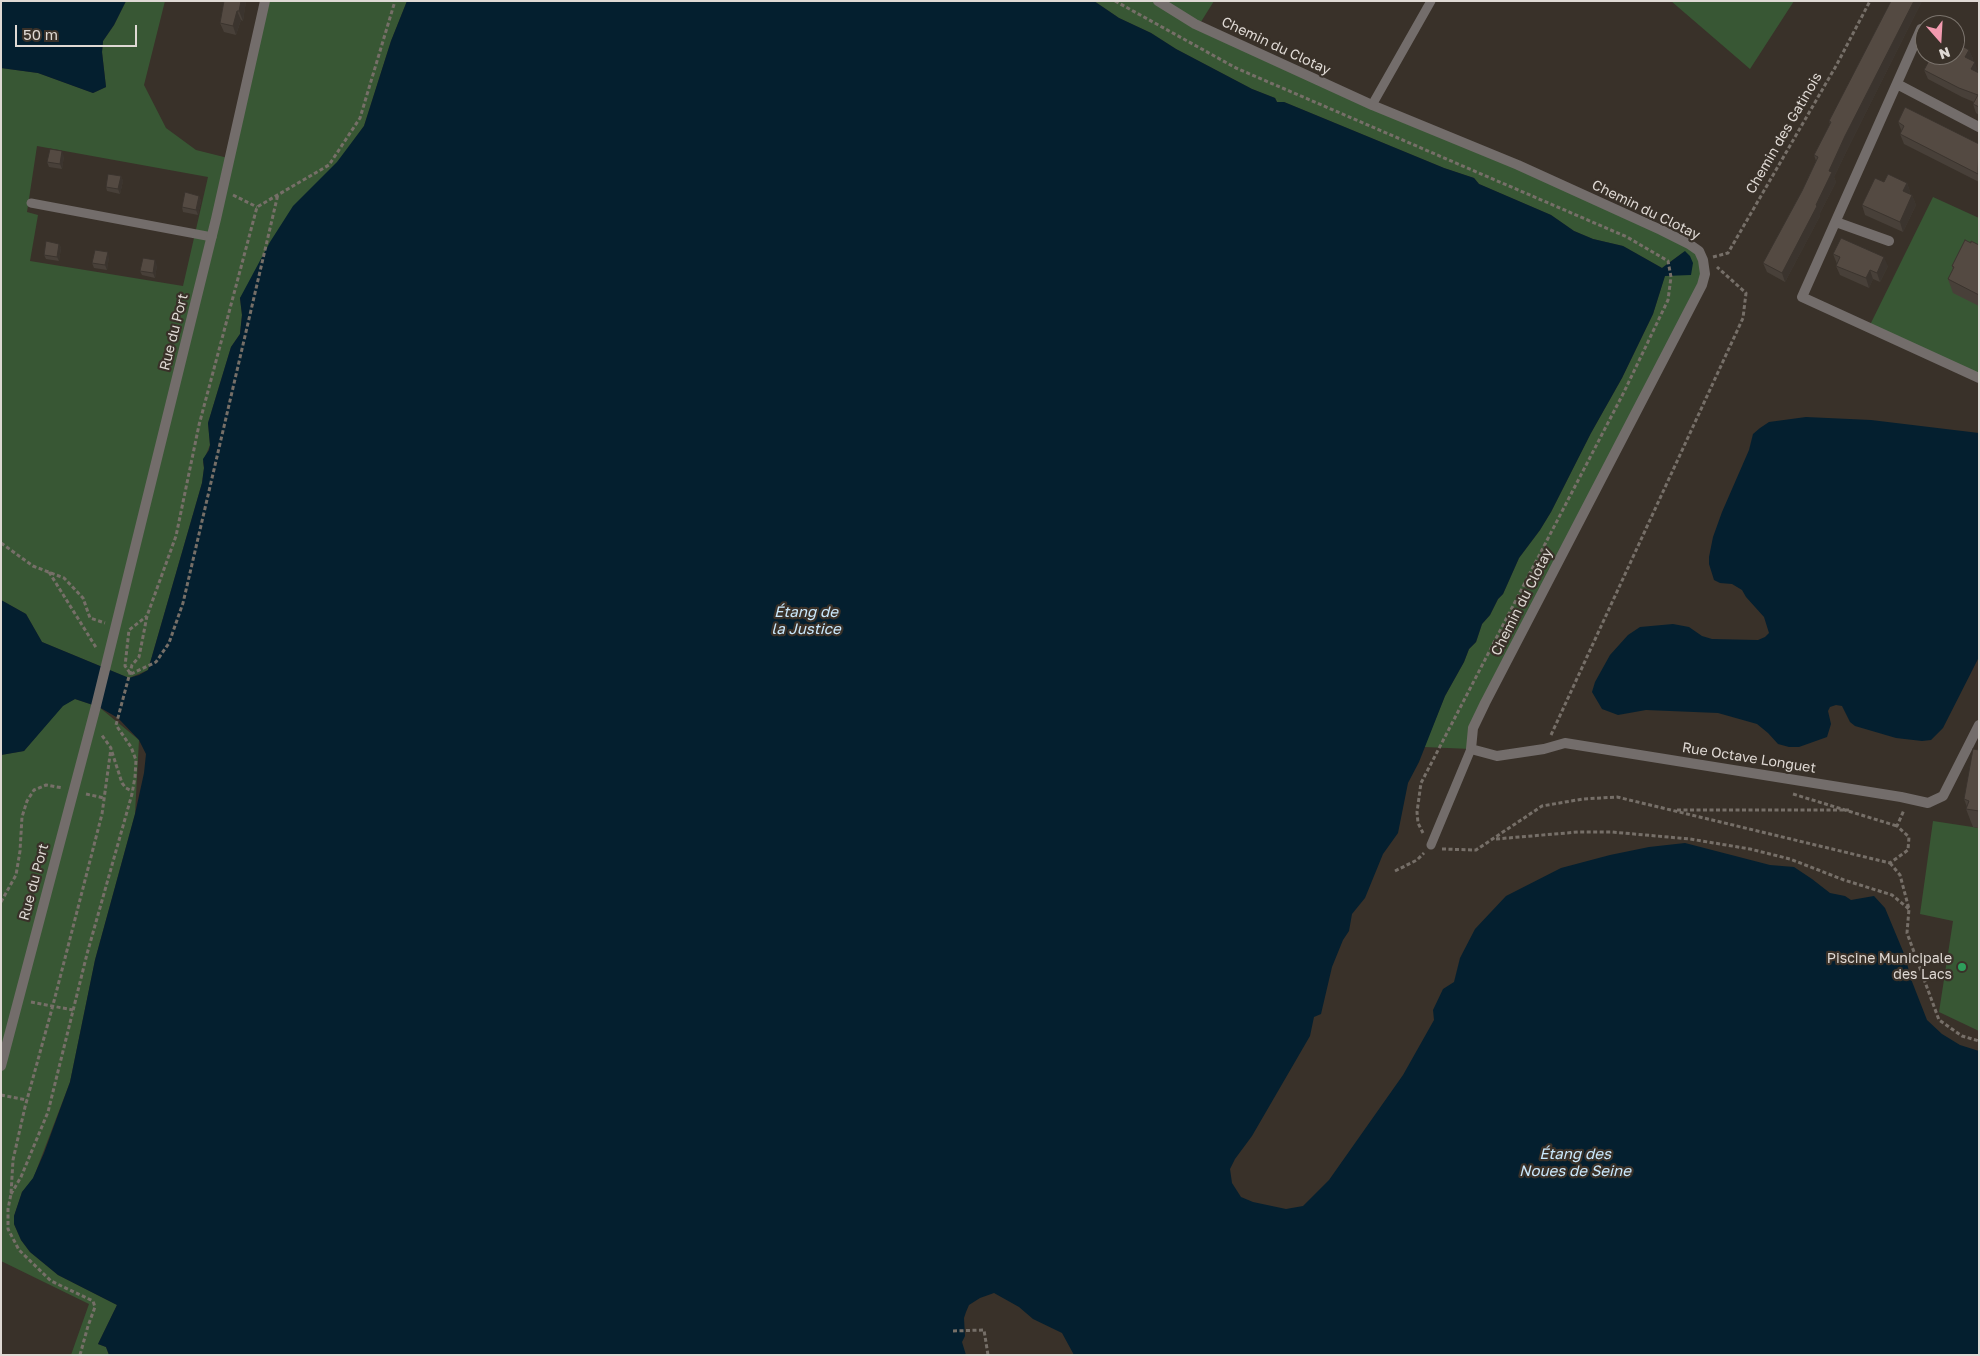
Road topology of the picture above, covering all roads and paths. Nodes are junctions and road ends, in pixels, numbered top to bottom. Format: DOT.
graph roads {
  1 [pos="265,1"];
  2 [pos="395,1"];
  3 [pos="1116,1"];
  4 [pos="1158,1"];
  5 [pos="1431,1"];
  6 [pos="1870,1"];
  7 [pos="1915,43"];
  8 [pos="1897,84"];
  9 [pos="1372,105"];
  10 [pos="1979,127"];
  11 [pos="222,190"];
  12 [pos="278,194"];
  13 [pos="31,203"];
  14 [pos="257,207"];
  15 [pos="1836,222"];
  16 [pos="212,237"];
  17 [pos="1889,241"];
  18 [pos="1703,260"];
  19 [pos="1979,378"];
  20 [pos="1,544"];
  21 [pos="49,572"];
  22 [pos="147,616"];
  23 [pos="116,626"];
  24 [pos="106,668"];
  25 [pos="130,674"];
  26 [pos="92,720"];
  27 [pos="1979,725"];
  28 [pos="111,748"];
  29 [pos="1471,749"];
  30 [pos="1544,749"];
  31 [pos="72,790"];
  32 [pos="132,791"];
  33 [pos="1788,793"];
  34 [pos="104,798"];
  35 [pos="1906,805"];
  36 [pos="1671,810"];
  37 [pos="1849,810"];
  38 [pos="1897,826"];
  39 [pos="1494,839"];
  40 [pos="1430,845"];
  41 [pos="1890,863"];
  42 [pos="1395,871"];
  43 [pos="1,902"];
  44 [pos="1909,909"];
  45 [pos="18,1000"];
  46 [pos="53,1005"];
  47 [pos="74,1010"];
  48 [pos="1979,1042"];
  49 [pos="1,1066"];
  50 [pos="1,1095"];
  51 [pos="27,1100"];
  52 [pos="11,1194"];
  53 [pos="953,1331"];
  54 [pos="80,1355"];
  55 [pos="988,1355"];
  1 -- 11 [label="street, Rue du Port"];
  2 -- 12 [label="path"];
  3 -- 40 [label="path"];
  4 -- 9 [label="street, Chemin du Clotay"];
  5 -- 9 [label="lane"];
  6 -- 18 [label="path, Chemin des Gatinois"];
  7 -- 8 [label="street"];
  8 -- 10 [label="street"];
  8 -- 15 [label="street"];
  9 -- 18 [label="street, Chemin du Clotay"];
  11 -- 14 [label="path"];
  11 -- 16 [label="street, Rue du Port"];
  12 -- 14 [label="path"];
  12 -- 25 [label="path"];
  13 -- 16 [label="lane"];
  14 -- 22 [label="path"];
  15 -- 17 [label="street"];
  15 -- 19 [label="street"];
  16 -- 23 [label="street, Rue du Port"];
  18 -- 29 [label="street, Chemin du Clotay"];
  18 -- 30 [label="path"];
  20 -- 21 [label="path"];
  21 -- 23 [label="path"];
  21 -- 24 [label="path"];
  22 -- 25 [label="path"];
  22 -- 25 [label="path"];
  23 -- 24 [label="street, Rue du Port"];
  24 -- 26 [label="street, Rue du Port"];
  25 -- 32 [label="path"];
  26 -- 28 [label="path"];
  26 -- 31 [label="street, Rue du Port"];
  27 -- 30 [label="street, Rue Octave Longuet"];
  28 -- 32 [label="path"];
  28 -- 34 [label="path"];
  29 -- 30 [label="street, Rue Octave Longuet"];
  29 -- 40 [label="lane"];
  31 -- 34 [label="path"];
  31 -- 43 [label="path"];
  31 -- 45 [label="street, Rue du Port"];
  32 -- 47 [label="path"];
  33 -- 37 [label="path"];
  34 -- 46 [label="path"];
  35 -- 38 [label="path"];
  36 -- 37 [label="path"];
  36 -- 39 [label="path"];
  36 -- 41 [label="path"];
  37 -- 38 [label="path"];
  38 -- 41 [label="path"];
  39 -- 40 [label="path"];
  39 -- 44 [label="path"];
  40 -- 42 [label="path"];
  41 -- 44 [label="path"];
  44 -- 48 [label="path"];
  45 -- 46 [label="path"];
  45 -- 49 [label="street, Rue du Port"];
  46 -- 47 [label="path"];
  46 -- 51 [label="path"];
  47 -- 52 [label="path"];
  50 -- 51 [label="path"];
  51 -- 52 [label="path"];
  52 -- 54 [label="path"];
  53 -- 55 [label="path"];
}
